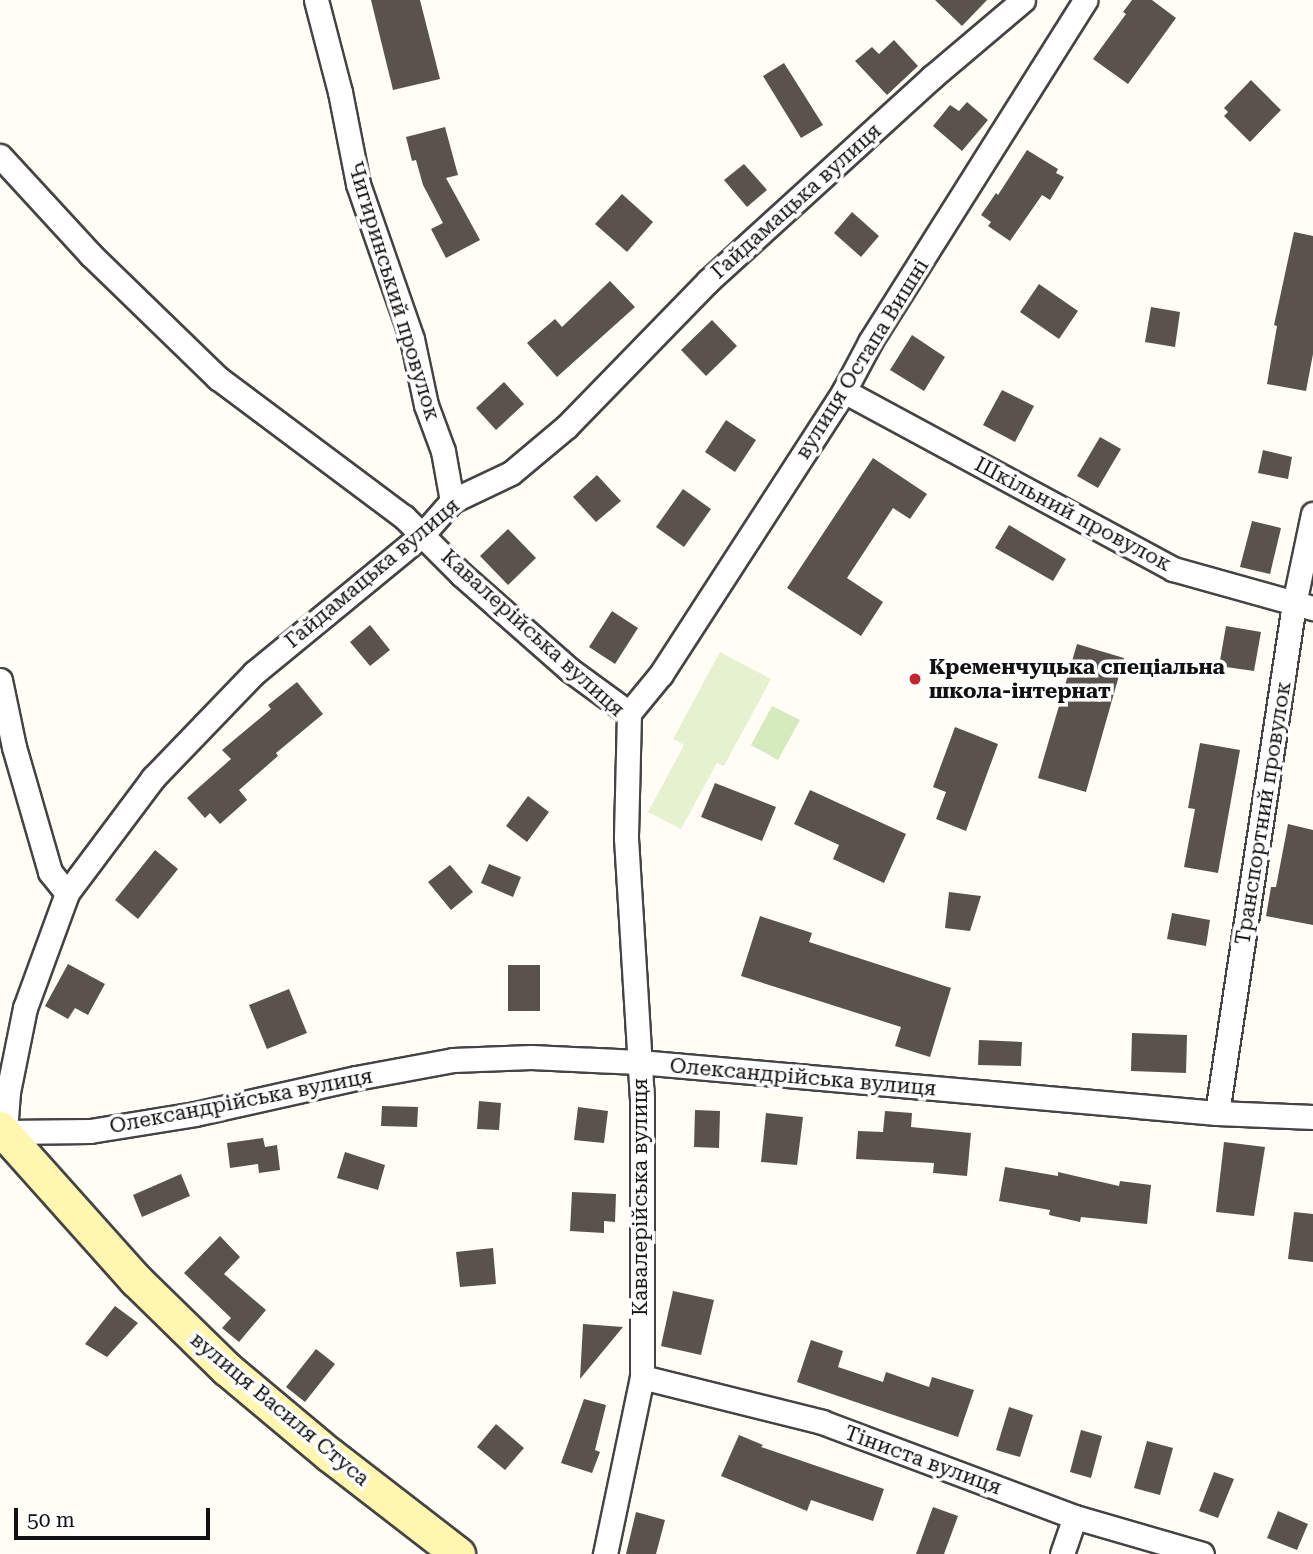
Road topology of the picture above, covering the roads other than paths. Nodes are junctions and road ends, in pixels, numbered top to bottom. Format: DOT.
graph roads {
  1 [pos="316,0"];
  2 [pos="1023,0"];
  3 [pos="1085,0"];
  4 [pos="0,156"];
  5 [pos="844,391"];
  6 [pos="452,501"];
  7 [pos="1313,514"];
  8 [pos="423,534"];
  9 [pos="1304,606"];
  10 [pos="0,680"];
  11 [pos="629,713"];
  12 [pos="67,894"];
  13 [pos="639,1062"];
  14 [pos="4,1091"];
  15 [pos="1217,1113"];
  16 [pos="1313,1118"];
  17 [pos="2,1130"];
  18 [pos="642,1377"];
  19 [pos="1075,1517"];
  20 [pos="458,1554"];
  21 [pos="605,1554"];
  22 [pos="1062,1554"];
  23 [pos="1202,1554"];
  1 -- 6 [label="street, Чигиринський провулок"];
  2 -- 6 [label="street, Гайдамацька вулиця"];
  3 -- 5 [label="street, вулиця Остапа Вишні"];
  4 -- 8 [label="street, Кавалерійська вулиця"];
  5 -- 9 [label="street, Шкільний провулок"];
  5 -- 11 [label="street, вулиця Остапа Вишні"];
  6 -- 8 [label="street, Гайдамацька вулиця"];
  7 -- 9 [label="street, Транспортний провулок"];
  8 -- 11 [label="street, Кавалерійська вулиця"];
  8 -- 12 [label="street, Гайдамацька вулиця"];
  9 -- 15 [label="street, Транспортний провулок"];
  10 -- 12 [label="street"];
  11 -- 13 [label="street, Кавалерійська вулиця"];
  12 -- 14 [label="street, Гайдамацька вулиця"];
  13 -- 15 [label="street, Олександрійська вулиця"];
  13 -- 17 [label="street, Олександрійська вулиця"];
  13 -- 18 [label="street, Кавалерійська вулиця"];
  14 -- 17 [label="street, Гайдамацька вулиця"];
  15 -- 16 [label="street, Олександрійська вулиця"];
  17 -- 20 [label="main road, вулиця Василя Стуса"];
  18 -- 19 [label="street, Тіниста вулиця"];
  18 -- 21 [label="street, Кавалерійська вулиця"];
  19 -- 22 [label="street"];
  19 -- 23 [label="street, Тіниста вулиця"];
}
